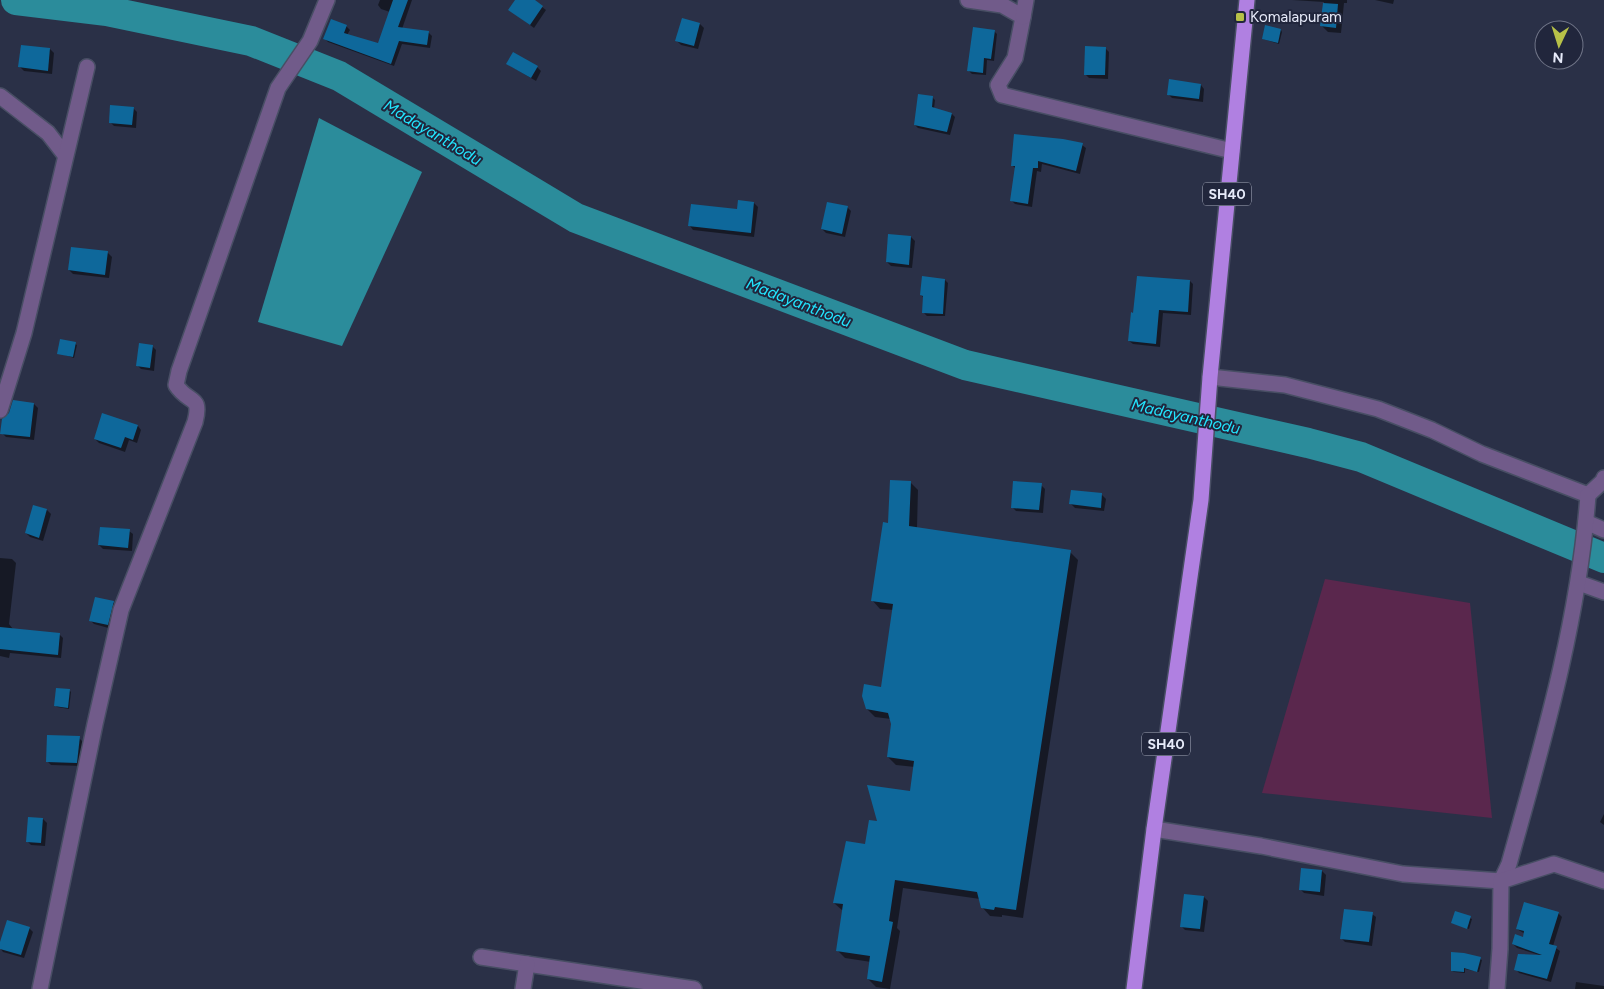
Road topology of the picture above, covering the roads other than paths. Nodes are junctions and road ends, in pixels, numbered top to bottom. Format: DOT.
graph roads {
  1 [pos="327,0"];
  2 [pos="968,0"];
  3 [pos="1026,0"];
  4 [pos="1247,0"];
  5 [pos="1024,17"];
  6 [pos="87,67"];
  7 [pos="0,96"];
  8 [pos="1232,151"];
  9 [pos="65,155"];
  10 [pos="1209,383"];
  11 [pos="0,410"];
  12 [pos="1604,478"];
  13 [pos="1588,495"];
  14 [pos="1586,522"];
  15 [pos="1604,530"];
  16 [pos="1579,583"];
  17 [pos="1604,592"];
  18 [pos="1154,829"];
  19 [pos="1501,881"];
  20 [pos="1604,881"];
  21 [pos="481,957"];
  22 [pos="527,964"];
  23 [pos="40,989"];
  24 [pos="523,989"];
  25 [pos="694,989"];
  26 [pos="1134,989"];
  27 [pos="1498,989"];
  1 -- 23 [label="street"];
  2 -- 5 [label="street"];
  3 -- 5 [label="street"];
  4 -- 8 [label="main road, SH40"];
  5 -- 8 [label="street"];
  6 -- 9 [label="street"];
  7 -- 9 [label="street"];
  8 -- 10 [label="main road, SH40"];
  9 -- 11 [label="street"];
  10 -- 13 [label="street"];
  10 -- 18 [label="main road, SH40"];
  12 -- 13 [label="street"];
  13 -- 14 [label="street"];
  14 -- 15 [label="street"];
  14 -- 16 [label="street"];
  16 -- 17 [label="street"];
  16 -- 19 [label="street"];
  18 -- 19 [label="street"];
  18 -- 26 [label="main road, SH40"];
  19 -- 20 [label="street"];
  19 -- 27 [label="street"];
  21 -- 22 [label="street"];
  22 -- 24 [label="street"];
  22 -- 25 [label="street"];
}
